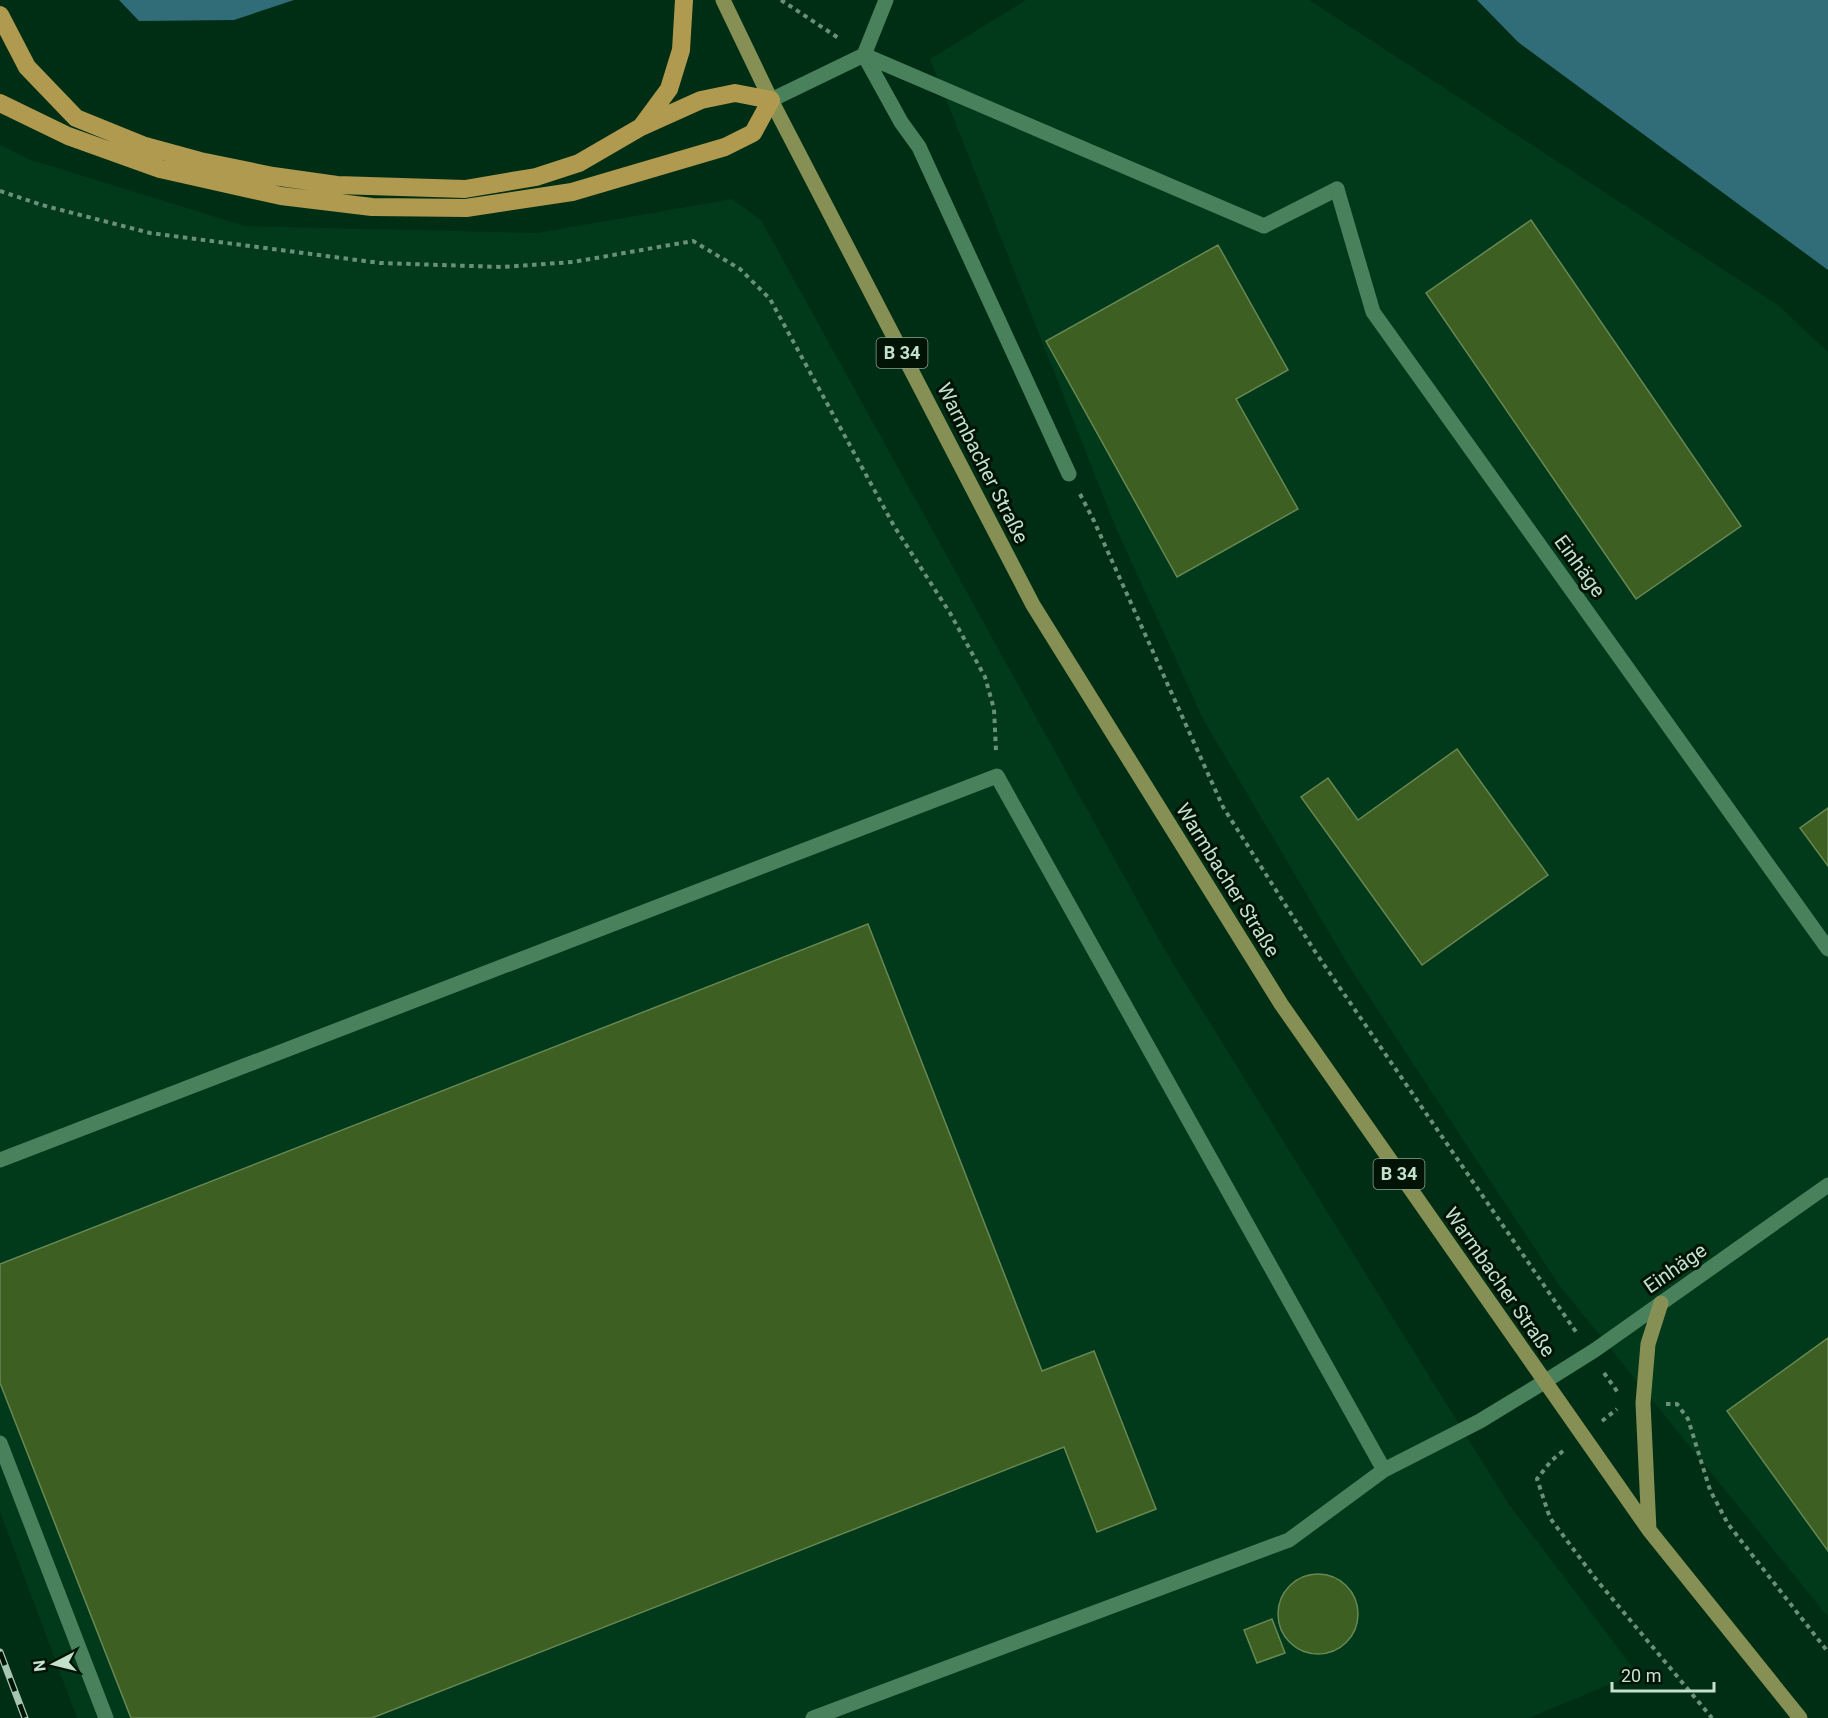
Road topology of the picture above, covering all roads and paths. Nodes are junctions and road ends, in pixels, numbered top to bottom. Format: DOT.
graph roads {
  1 [pos="684,0"];
  2 [pos="723,0"];
  3 [pos="781,0"];
  4 [pos="886,0"];
  5 [pos="0,15"];
  6 [pos="864,55"];
  7 [pos="771,100"];
  8 [pos="0,103"];
  9 [pos="641,127"];
  10 [pos="0,190"];
  11 [pos="1069,474"];
  12 [pos="998,776"];
  13 [pos="1828,949"];
  14 [pos="0,1160"];
  15 [pos="1828,1185"];
  16 [pos="1661,1303"];
  17 [pos="1591,1353"];
  18 [pos="1544,1382"];
  19 [pos="1643,1403"];
  20 [pos="1582,1436"];
  21 [pos="0,1443"];
  22 [pos="1384,1470"];
  23 [pos="1648,1530"];
  24 [pos="1828,1652"];
  25 [pos="106,1718"];
  26 [pos="813,1718"];
  27 [pos="1712,1718"];
  28 [pos="1800,1718"];
  1 -- 9 [label="highway"];
  2 -- 7 [label="main road, Warmbacher Straße / B 34"];
  3 -- 6 [label="path"];
  4 -- 6 [label="street"];
  5 -- 9 [label="highway"];
  6 -- 7 [label="street"];
  6 -- 11 [label="street"];
  6 -- 13 [label="street, Einhäge"];
  7 -- 8 [label="highway"];
  7 -- 9 [label="highway"];
  7 -- 18 [label="main road, Warmbacher Straße / B 34"];
  10 -- 12 [label="path"];
  11 -- 17 [label="path"];
  12 -- 14 [label="street"];
  12 -- 22 [label="street"];
  15 -- 16 [label="street, Einhäge"];
  16 -- 17 [label="street, Einhäge"];
  16 -- 19 [label="main road"];
  17 -- 18 [label="street, Einhäge"];
  17 -- 20 [label="path"];
  18 -- 20 [label="main road, Warmbacher Straße / B 34"];
  18 -- 22 [label="street, Einhäge"];
  19 -- 23 [label="main road"];
  19 -- 24 [label="path"];
  20 -- 23 [label="main road, Warmbacher Straße / B 34"];
  20 -- 27 [label="path"];
  21 -- 25 [label="street"];
  22 -- 26 [label="street, Einhäge"];
  23 -- 28 [label="main road, Warmbacher Straße / B 34"];
}
